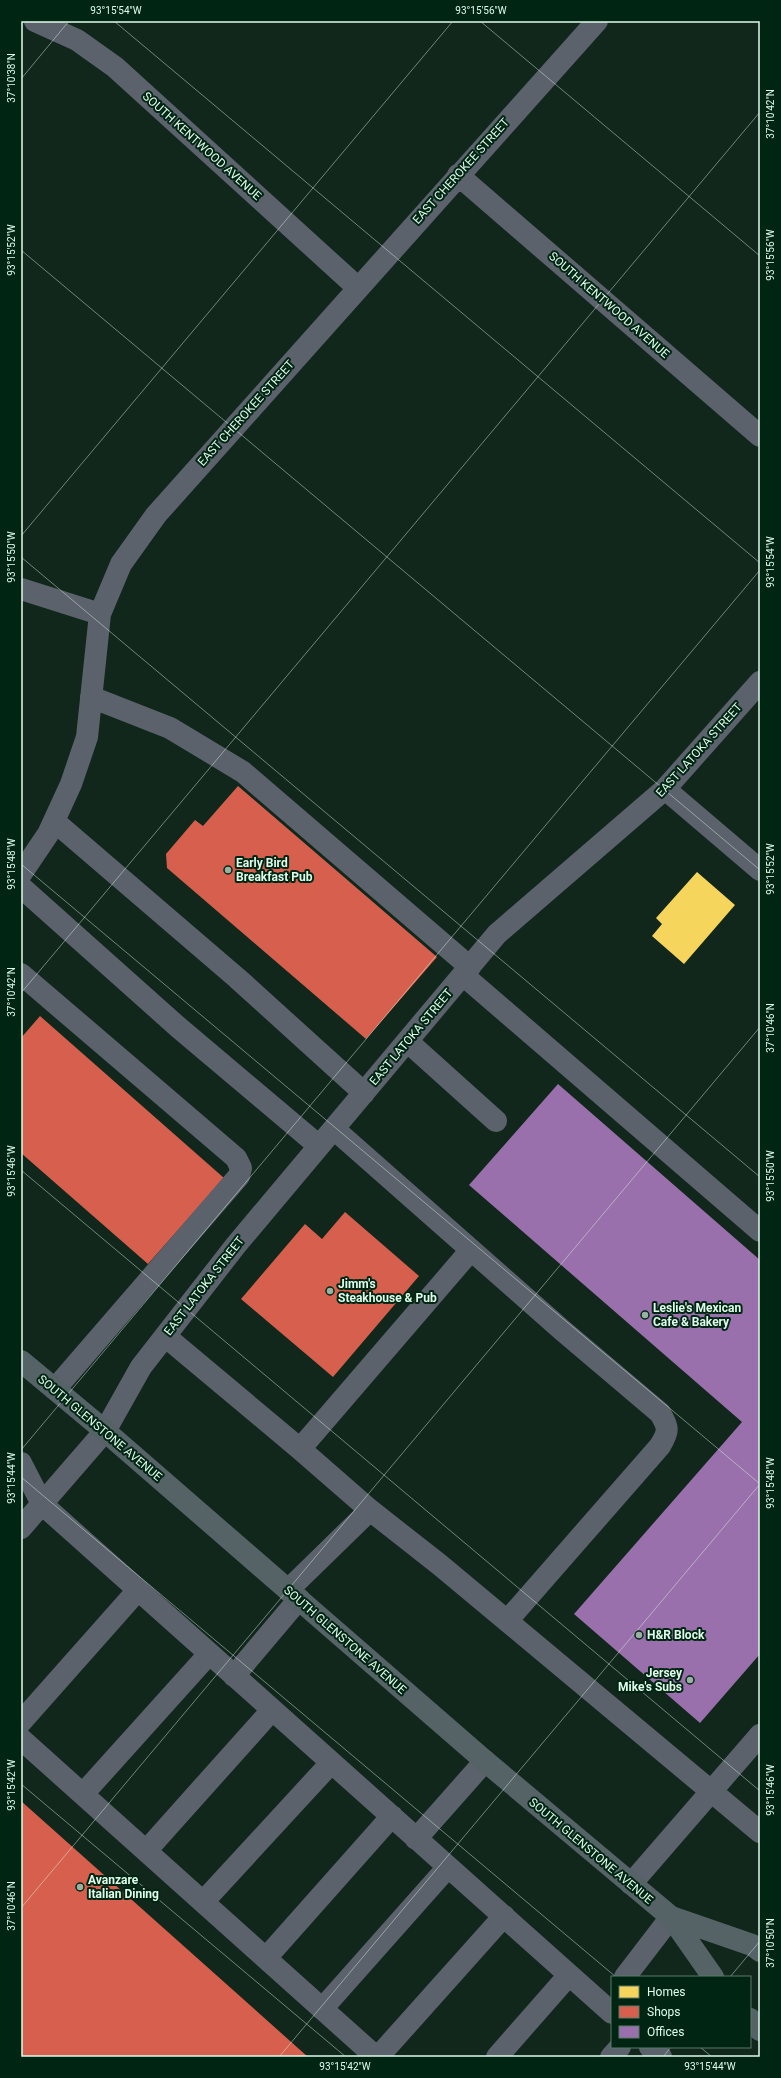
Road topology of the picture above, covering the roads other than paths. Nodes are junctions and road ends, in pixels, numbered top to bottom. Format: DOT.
graph roads {
  1 [pos="35,21"];
  2 [pos="597,21"];
  3 [pos="458,175"];
  4 [pos="358,287"];
  5 [pos="760,436"];
  6 [pos="21,589"];
  7 [pos="100,614"];
  8 [pos="760,682"];
  9 [pos="92,697"];
  10 [pos="665,789"];
  11 [pos="54,821"];
  12 [pos="760,870"];
  13 [pos="21,874"];
  14 [pos="21,887"];
  15 [pos="466,971"];
  16 [pos="21,974"];
  17 [pos="407,1041"];
  18 [pos="364,1092"];
  19 [pos="496,1121"];
  20 [pos="334,1129"];
  21 [pos="319,1146"];
  22 [pos="760,1231"];
  23 [pos="471,1250"];
  24 [pos="165,1336"];
  25 [pos="21,1361"];
  26 [pos="55,1389"];
  27 [pos="105,1431"];
  28 [pos="300,1449"];
  29 [pos="21,1463"];
  30 [pos="42,1504"];
  31 [pos="370,1510"];
  32 [pos="21,1528"];
  33 [pos="138,1590"];
  34 [pos="294,1595"];
  35 [pos="507,1621"];
  36 [pos="209,1654"];
  37 [pos="234,1676"];
  38 [pos="272,1710"];
  39 [pos="21,1722"];
  40 [pos="760,1735"];
  41 [pos="21,1739"];
  42 [pos="485,1761"];
  43 [pos="331,1763"];
  44 [pos="712,1791"];
  45 [pos="83,1794"];
  46 [pos="392,1816"];
  47 [pos="760,1832"];
  48 [pos="416,1839"];
  49 [pos="146,1851"];
  50 [pos="448,1867"];
  51 [pos="631,1884"];
  52 [pos="203,1902"];
  53 [pos="504,1916"];
  54 [pos="671,1917"];
  55 [pos="760,1951"];
  56 [pos="266,1958"];
  57 [pos="569,1975"];
  58 [pos="626,1976"];
  59 [pos="712,1976"];
  60 [pos="609,2004"];
  61 [pos="322,2009"];
  62 [pos="751,2020"];
  63 [pos="760,2030"];
  64 [pos="619,2048"];
  65 [pos="651,2048"];
  66 [pos="377,2057"];
  67 [pos="497,2057"];
  68 [pos="611,2057"];
  69 [pos="661,2057"];
  1 -- 4 [label="street, SOUTH KENTWOOD AVENUE"];
  2 -- 3 [label="street, EAST CHEROKEE STREET"];
  3 -- 4 [label="street, EAST CHEROKEE STREET"];
  3 -- 5 [label="street, SOUTH KENTWOOD AVENUE"];
  4 -- 7 [label="street, EAST CHEROKEE STREET"];
  6 -- 7 [label="street"];
  7 -- 9 [label="street, EAST CHEROKEE STREET"];
  8 -- 10 [label="street, EAST LATOKA STREET"];
  9 -- 11 [label="street, EAST CHEROKEE STREET"];
  9 -- 15 [label="street"];
  10 -- 12 [label="street"];
  10 -- 15 [label="street, EAST LATOKA STREET"];
  11 -- 13 [label="street, EAST CHEROKEE STREET"];
  11 -- 18 [label="street"];
  14 -- 21 [label="street"];
  15 -- 17 [label="street, EAST LATOKA STREET"];
  15 -- 22 [label="street"];
  16 -- 26 [label="street"];
  17 -- 18 [label="street, EAST LATOKA STREET"];
  17 -- 19 [label="street"];
  18 -- 20 [label="street, EAST LATOKA STREET"];
  20 -- 21 [label="street, EAST LATOKA STREET"];
  20 -- 23 [label="street"];
  21 -- 24 [label="street, EAST LATOKA STREET"];
  23 -- 28 [label="street"];
  23 -- 35 [label="street"];
  24 -- 27 [label="street, EAST LATOKA STREET"];
  24 -- 28 [label="street"];
  25 -- 26 [label="main road, SOUTH GLENSTONE AVENUE"];
  26 -- 27 [label="main road, SOUTH GLENSTONE AVENUE"];
  27 -- 30 [label="street, EAST LATOKA STREET"];
  27 -- 34 [label="main road, SOUTH GLENSTONE AVENUE"];
  28 -- 31 [label="street"];
  29 -- 30 [label="street"];
  30 -- 32 [label="street, EAST LATOKA STREET"];
  30 -- 33 [label="street"];
  31 -- 34 [label="street"];
  31 -- 35 [label="street"];
  33 -- 36 [label="street"];
  33 -- 39 [label="street"];
  34 -- 37 [label="street"];
  34 -- 42 [label="main road, SOUTH GLENSTONE AVENUE"];
  35 -- 44 [label="street"];
  36 -- 37 [label="street"];
  36 -- 45 [label="street"];
  37 -- 38 [label="street"];
  38 -- 43 [label="street"];
  38 -- 49 [label="street"];
  40 -- 44 [label="street"];
  41 -- 45 [label="street"];
  42 -- 48 [label="street"];
  42 -- 51 [label="main road, SOUTH GLENSTONE AVENUE"];
  43 -- 46 [label="street"];
  43 -- 52 [label="street"];
  44 -- 47 [label="street"];
  44 -- 51 [label="street"];
  45 -- 49 [label="street"];
  46 -- 48 [label="street"];
  46 -- 56 [label="street"];
  48 -- 50 [label="street"];
  49 -- 52 [label="street"];
  50 -- 53 [label="street"];
  50 -- 61 [label="street"];
  51 -- 54 [label="main road, SOUTH GLENSTONE AVENUE"];
  52 -- 56 [label="street"];
  53 -- 57 [label="street"];
  53 -- 66 [label="street"];
  54 -- 55 [label="main road, SOUTH GLENSTONE AVENUE"];
  54 -- 58 [label="street"];
  54 -- 59 [label="main road, SOUTH GLENSTONE AVENUE"];
  56 -- 61 [label="street"];
  57 -- 60 [label="street"];
  57 -- 67 [label="street"];
  61 -- 66 [label="street"];
  62 -- 63 [label="main road"];
  64 -- 68 [label="street"];
  65 -- 69 [label="street"];
}
